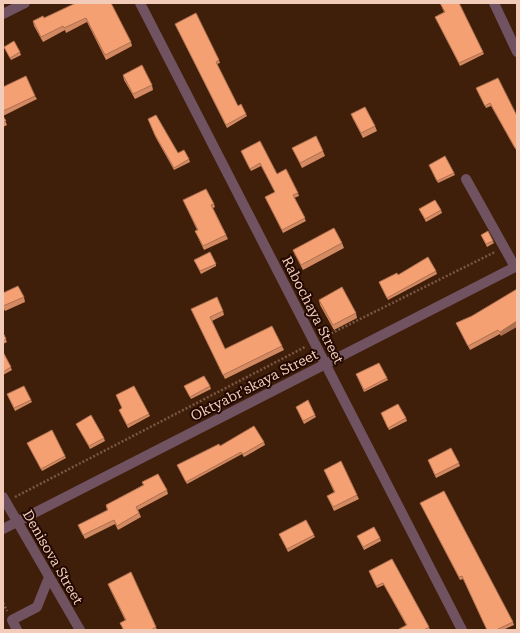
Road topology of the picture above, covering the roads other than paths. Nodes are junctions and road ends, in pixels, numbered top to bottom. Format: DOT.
graph roads {
  1 [pos="25,3"];
  2 [pos="140,3"];
  3 [pos="494,3"];
  4 [pos="3,14"];
  5 [pos="517,52"];
  6 [pos="466,179"];
  7 [pos="516,267"];
  8 [pos="326,365"];
  9 [pos="4,500"];
  10 [pos="16,522"];
  11 [pos="3,529"];
  12 [pos="49,577"];
  13 [pos="17,630"];
  14 [pos="80,630"];
  15 [pos="462,630"];
  1 -- 4 [label="street"];
  2 -- 8 [label="street, Rabochaya Street"];
  3 -- 5 [label="street"];
  6 -- 7 [label="street"];
  7 -- 8 [label="street, Oktyabr'skaya Street"];
  8 -- 10 [label="street, Oktyabr'skaya Street"];
  8 -- 15 [label="street, Rabochaya Street"];
  9 -- 10 [label="street, Denisova Street"];
  10 -- 11 [label="street, Oktyabr'skaya Street"];
  10 -- 12 [label="street, Denisova Street"];
  12 -- 13 [label="street"];
  12 -- 14 [label="street, Denisova Street"];
}
